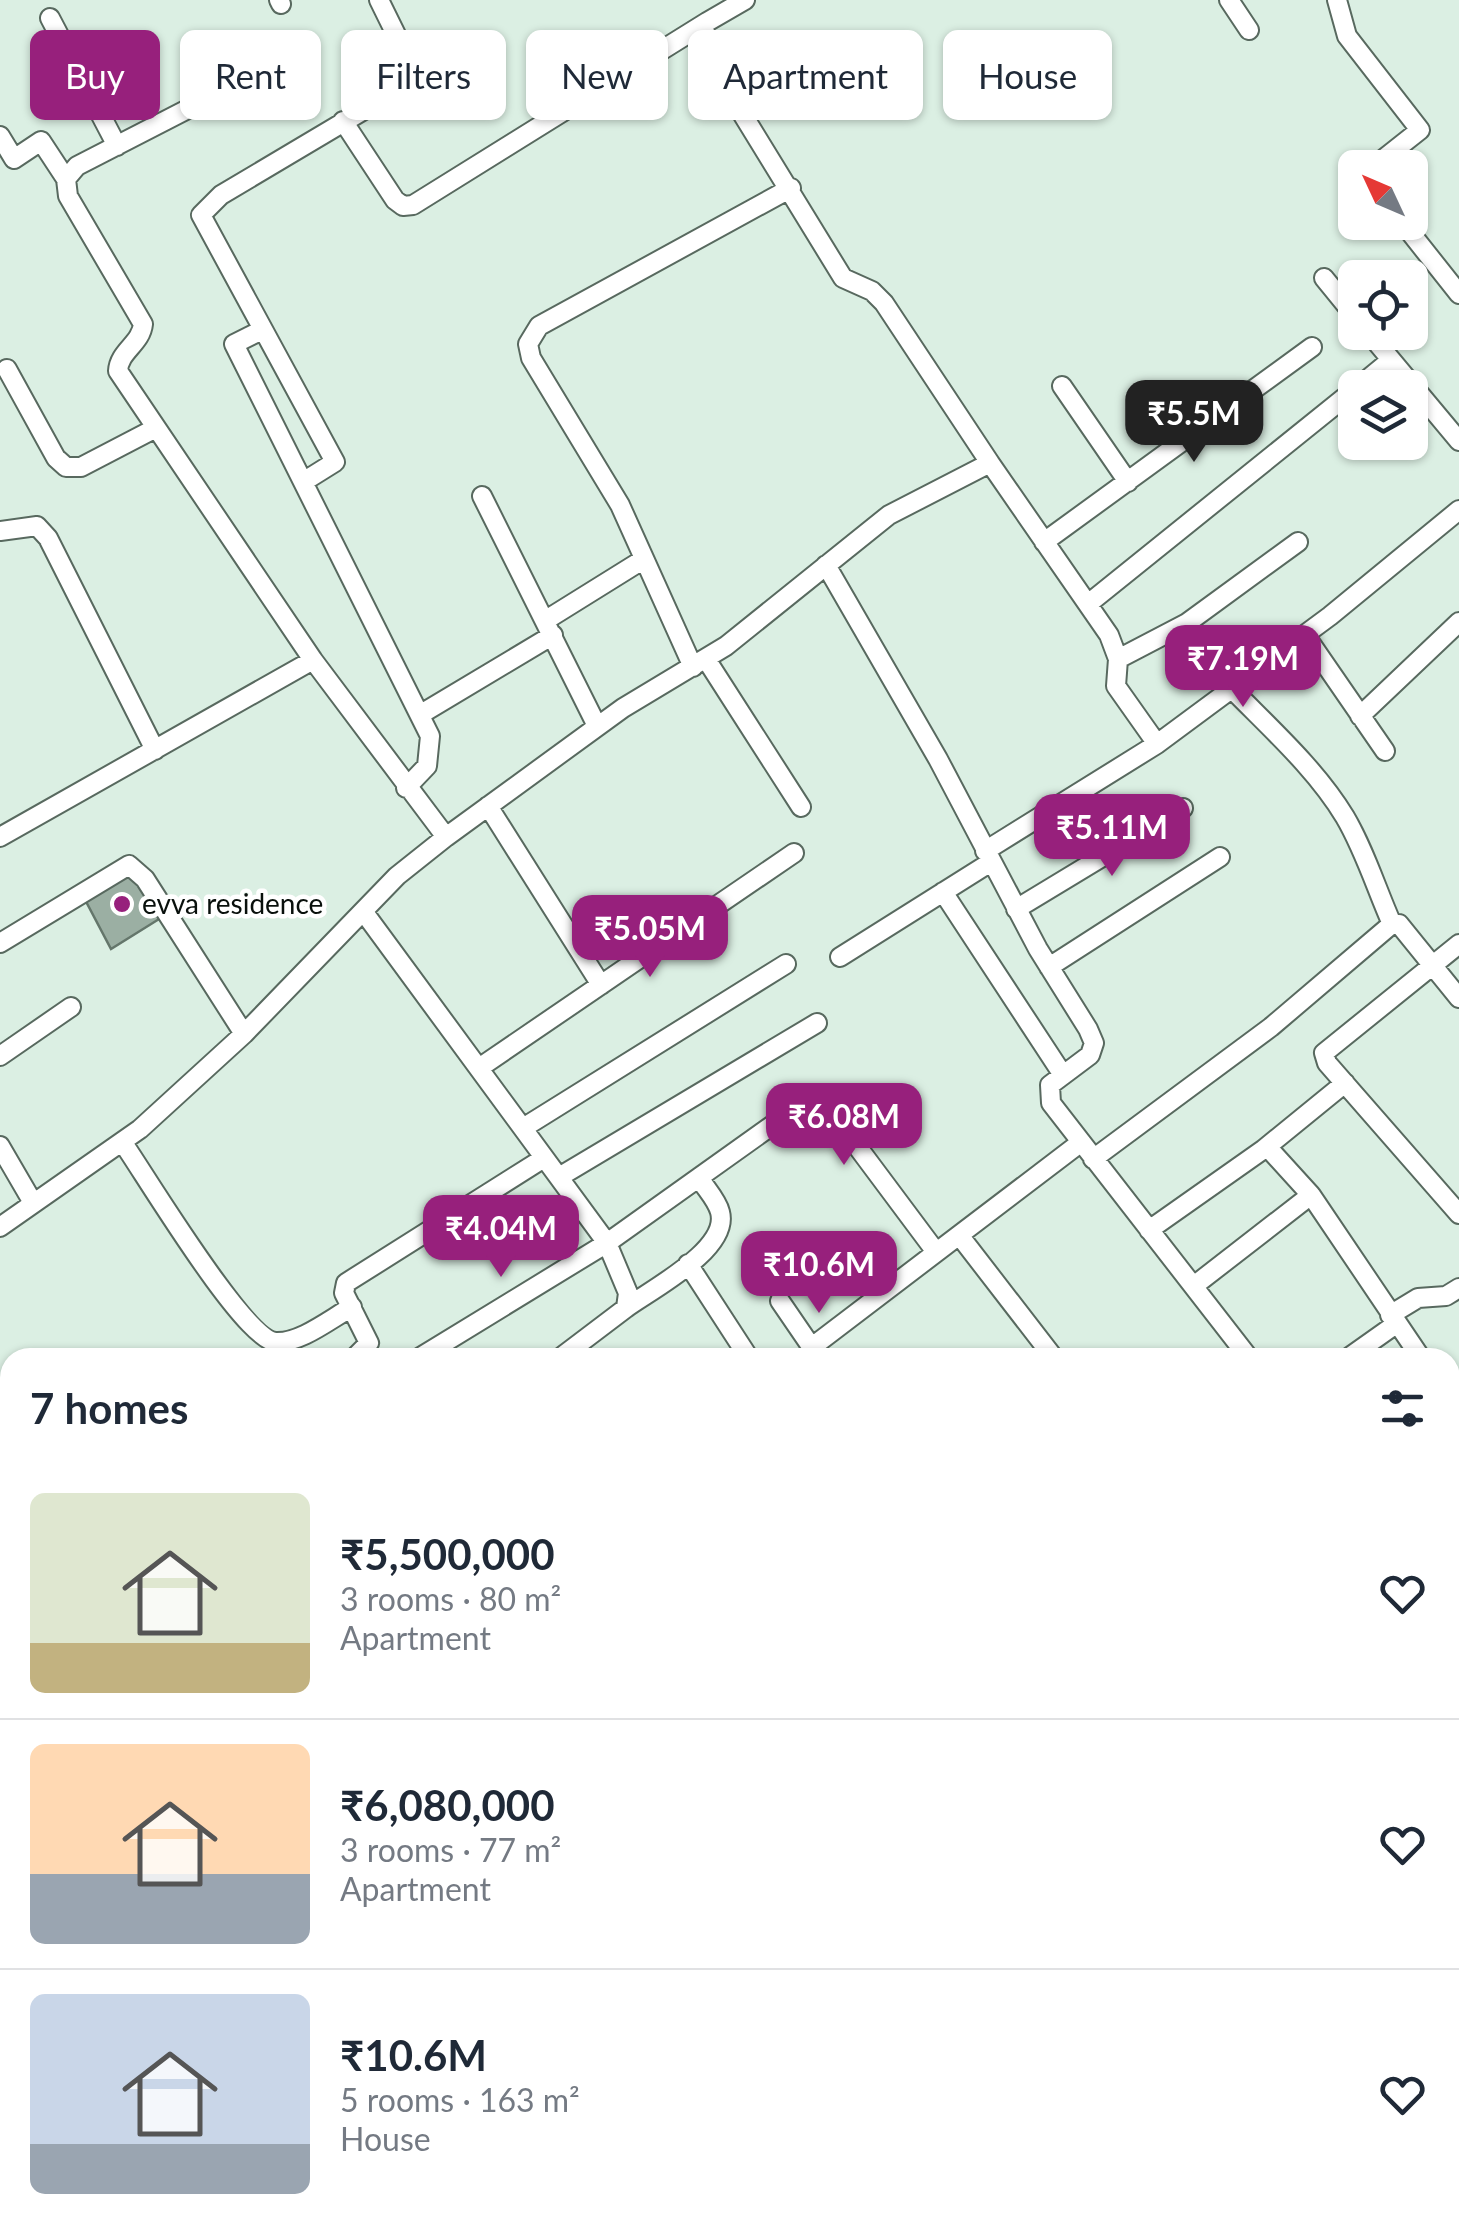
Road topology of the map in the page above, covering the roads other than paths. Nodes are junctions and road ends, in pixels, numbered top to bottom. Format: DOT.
graph roads {
  1 [pos="379,0"];
  2 [pos="745,0"];
  3 [pos="1229,0"];
  4 [pos="1336,0"];
  5 [pos="714,12"];
  6 [pos="50,18"];
  7 [pos="1249,30"];
  8 [pos="180,113"];
  9 [pos="343,121"];
  10 [pos="0,136"];
  11 [pos="117,146"];
  12 [pos="1395,150"];
  13 [pos="66,179"];
  14 [pos="791,188"];
  15 [pos="1416,240"];
  16 [pos="1324,278"];
  17 [pos="1459,294"];
  18 [pos="1338,295"];
  19 [pos="262,330"];
  20 [pos="1312,347"];
  21 [pos="1383,350"];
  22 [pos="1391,360"];
  23 [pos="7,369"];
  24 [pos="1378,370"];
  25 [pos="1062,386"];
  26 [pos="1338,403"];
  27 [pos="154,429"];
  28 [pos="1459,441"];
  29 [pos="990,464"];
  30 [pos="303,482"];
  31 [pos="1128,482"];
  32 [pos="482,496"];
  33 [pos="1459,510"];
  34 [pos="0,531"];
  35 [pos="1044,542"];
  36 [pos="1298,542"];
  37 [pos="644,559"];
  38 [pos="826,564"];
  39 [pos="1088,604"];
  40 [pos="1459,622"];
  41 [pos="550,628"];
  42 [pos="1305,634"];
  43 [pos="1118,658"];
  44 [pos="313,660"];
  45 [pos="700,663"];
  46 [pos="1232,689"];
  47 [pos="421,714"];
  48 [pos="1360,716"];
  49 [pos="597,726"];
  50 [pos="1157,744"];
  51 [pos="155,750"];
  52 [pos="1384,752"];
  53 [pos="406,788"];
  54 [pos="488,806"];
  55 [pos="800,807"];
  56 [pos="1183,808"];
  57 [pos="0,837"];
  58 [pos="446,837"];
  59 [pos="794,853"];
  60 [pos="988,856"];
  61 [pos="1220,857"];
  62 [pos="944,892"];
  63 [pos="1016,909"];
  64 [pos="362,911"];
  65 [pos="1392,924"];
  66 [pos="0,944"];
  67 [pos="1459,944"];
  68 [pos="840,957"];
  69 [pos="786,964"];
  70 [pos="1050,967"];
  71 [pos="1434,967"];
  72 [pos="601,985"];
  73 [pos="1459,998"];
  74 [pos="71,1007"];
  75 [pos="817,1023"];
  76 [pos="244,1034"];
  77 [pos="0,1056"];
  78 [pos="478,1068"];
  79 [pos="1063,1075"];
  80 [pos="1345,1083"];
  81 [pos="522,1128"];
  82 [pos="123,1143"];
  83 [pos="1080,1143"];
  84 [pos="0,1146"];
  85 [pos="1264,1149"];
  86 [pos="544,1158"];
  87 [pos="1093,1159"];
  88 [pos="559,1177"];
  89 [pos="700,1179"];
  90 [pos="1311,1196"];
  91 [pos="32,1201"];
  92 [pos="1459,1214"];
  93 [pos="0,1226"];
  94 [pos="1150,1230"];
  95 [pos="959,1235"];
  96 [pos="607,1242"];
  97 [pos="936,1252"];
  98 [pos="688,1264"];
  99 [pos="1195,1285"];
  100 [pos="1459,1288"];
  101 [pos="780,1301"];
  102 [pos="352,1306"];
  103 [pos="626,1308"];
  104 [pos="1393,1320"];
  105 [pos="364,1348"];
  106 [pos="435,1348"];
  107 [pos="573,1348"];
  108 [pos="743,1348"];
  109 [pos="812,1348"];
  110 [pos="820,1348"];
  111 [pos="1046,1348"];
  112 [pos="1242,1348"];
  113 [pos="1360,1348"];
  114 [pos="1414,1348"];
  1 -- 9 [label="street"];
  2 -- 5 [label="street"];
  3 -- 7 [label="street"];
  4 -- 12 [label="street"];
  5 -- 9 [label="street"];
  5 -- 14 [label="street"];
  6 -- 11 [label="street"];
  8 -- 11 [label="street"];
  9 -- 19 [label="street"];
  10 -- 13 [label="street"];
  11 -- 13 [label="street"];
  13 -- 27 [label="street"];
  14 -- 29 [label="street"];
  14 -- 37 [label="street"];
  15 -- 17 [label="street"];
  16 -- 18 [label="street"];
  19 -- 30 [label="street"];
  19 -- 30 [label="street"];
  20 -- 31 [label="street"];
  21 -- 22 [label="street"];
  22 -- 24 [label="street"];
  22 -- 28 [label="street"];
  23 -- 27 [label="street"];
  25 -- 31 [label="street"];
  26 -- 39 [label="street"];
  27 -- 44 [label="street"];
  29 -- 35 [label="street"];
  29 -- 38 [label="street"];
  30 -- 47 [label="street"];
  31 -- 35 [label="street"];
  32 -- 41 [label="street"];
  33 -- 42 [label="street"];
  34 -- 51 [label="street"];
  35 -- 39 [label="street"];
  36 -- 43 [label="street"];
  37 -- 41 [label="street"];
  37 -- 45 [label="street"];
  38 -- 45 [label="street"];
  38 -- 60 [label="street"];
  39 -- 43 [label="street"];
  40 -- 48 [label="street"];
  41 -- 47 [label="street"];
  41 -- 49 [label="street"];
  42 -- 46 [label="street"];
  42 -- 48 [label="street"];
  43 -- 50 [label="street"];
  44 -- 51 [label="street"];
  44 -- 53 [label="street"];
  45 -- 49 [label="street"];
  45 -- 55 [label="street"];
  46 -- 50 [label="street"];
  46 -- 65 [label="street"];
  47 -- 53 [label="street"];
  48 -- 52 [label="street"];
  49 -- 54 [label="street"];
  50 -- 60 [label="street"];
  51 -- 57 [label="street"];
  53 -- 58 [label="street"];
  54 -- 58 [label="street"];
  54 -- 72 [label="street"];
  56 -- 63 [label="street"];
  58 -- 64 [label="street"];
  59 -- 72 [label="street"];
  60 -- 62 [label="street"];
  60 -- 63 [label="street"];
  61 -- 70 [label="street"];
  62 -- 68 [label="street"];
  62 -- 79 [label="street"];
  63 -- 70 [label="street"];
  64 -- 76 [label="street"];
  64 -- 78 [label="street"];
  65 -- 71 [label="street"];
  65 -- 87 [label="street"];
  66 -- 76 [label="street"];
  67 -- 71 [label="street"];
  69 -- 81 [label="street"];
  70 -- 79 [label="street"];
  71 -- 73 [label="street"];
  71 -- 80 [label="street"];
  72 -- 78 [label="street"];
  74 -- 77 [label="street"];
  75 -- 88 [label="street"];
  76 -- 82 [label="street"];
  78 -- 81 [label="street"];
  79 -- 83 [label="street"];
  80 -- 85 [label="street"];
  80 -- 92 [label="street"];
  81 -- 86 [label="street"];
  82 -- 91 [label="street"];
  82 -- 102 [label="street"];
  83 -- 87 [label="street"];
  83 -- 95 [label="street"];
  84 -- 91 [label="street"];
  85 -- 90 [label="street"];
  85 -- 94 [label="street"];
  86 -- 88 [label="street"];
  86 -- 102 [label="street"];
  87 -- 94 [label="street"];
  88 -- 96 [label="street"];
  89 -- 96 [label="street"];
  89 -- 97 [label="street"];
  89 -- 98 [label="street"];
  90 -- 99 [label="street"];
  90 -- 104 [label="street"];
  91 -- 93 [label="street"];
  94 -- 99 [label="street"];
  95 -- 97 [label="street"];
  95 -- 111 [label="street"];
  96 -- 103 [label="street"];
  96 -- 106 [label="street"];
  97 -- 110 [label="street"];
  98 -- 103 [label="street"];
  98 -- 108 [label="street"];
  99 -- 112 [label="street"];
  100 -- 104 [label="street"];
  101 -- 109 [label="street"];
  102 -- 105 [label="street"];
  103 -- 107 [label="street"];
  104 -- 113 [label="street"];
  104 -- 114 [label="street"];
}
